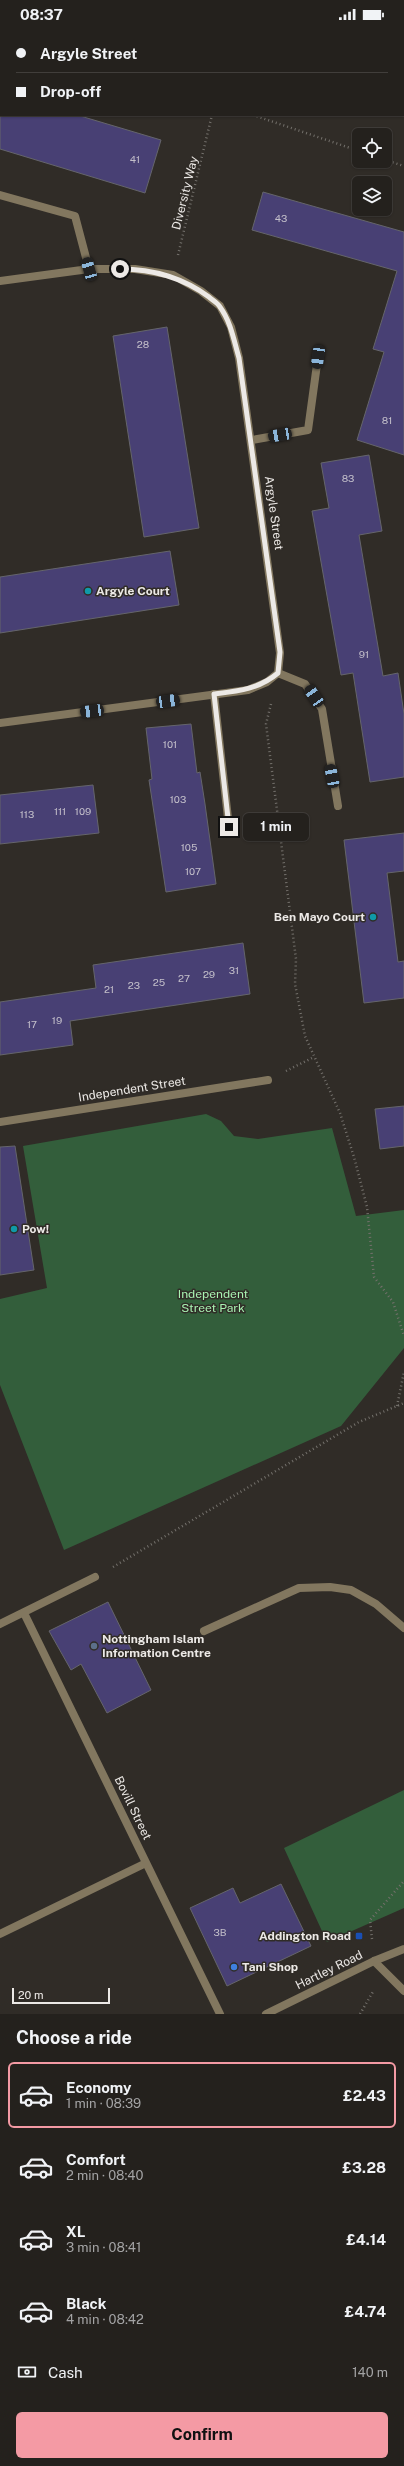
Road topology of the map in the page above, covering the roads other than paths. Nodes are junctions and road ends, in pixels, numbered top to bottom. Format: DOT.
graph roads {
  1 [pos="0,195"];
  2 [pos="89,269"];
  3 [pos="0,281"];
  4 [pos="318,357"];
  5 [pos="252,440"];
  6 [pos="278,673"];
  7 [pos="214,694"];
  8 [pos="0,723"];
  9 [pos="338,806"];
  10 [pos="229,827"];
  11 [pos="268,1080"];
  12 [pos="0,1122"];
  13 [pos="95,1577"];
  14 [pos="24,1612"];
  15 [pos="0,1624"];
  16 [pos="404,1628"];
  17 [pos="204,1631"];
  18 [pos="146,1863"];
  19 [pos="0,1934"];
  20 [pos="404,1949"];
  21 [pos="374,1961"];
  22 [pos="404,1991"];
  23 [pos="220,2014"];
  24 [pos="266,2014"];
  1 -- 2 [label="street"];
  2 -- 3 [label="street, Argyle Street"];
  2 -- 5 [label="street, Argyle Street"];
  4 -- 5 [label="street"];
  5 -- 6 [label="street, Argyle Street"];
  6 -- 7 [label="street"];
  6 -- 9 [label="street"];
  7 -- 8 [label="street"];
  7 -- 10 [label="street"];
  11 -- 12 [label="street, Independent Street"];
  13 -- 14 [label="street"];
  14 -- 15 [label="street"];
  14 -- 18 [label="street, Bovill Street"];
  16 -- 17 [label="street"];
  18 -- 19 [label="street"];
  18 -- 23 [label="street, Bovill Street"];
  20 -- 21 [label="street, Hartley Road"];
  21 -- 22 [label="street"];
  21 -- 24 [label="street, Hartley Road"];
}
